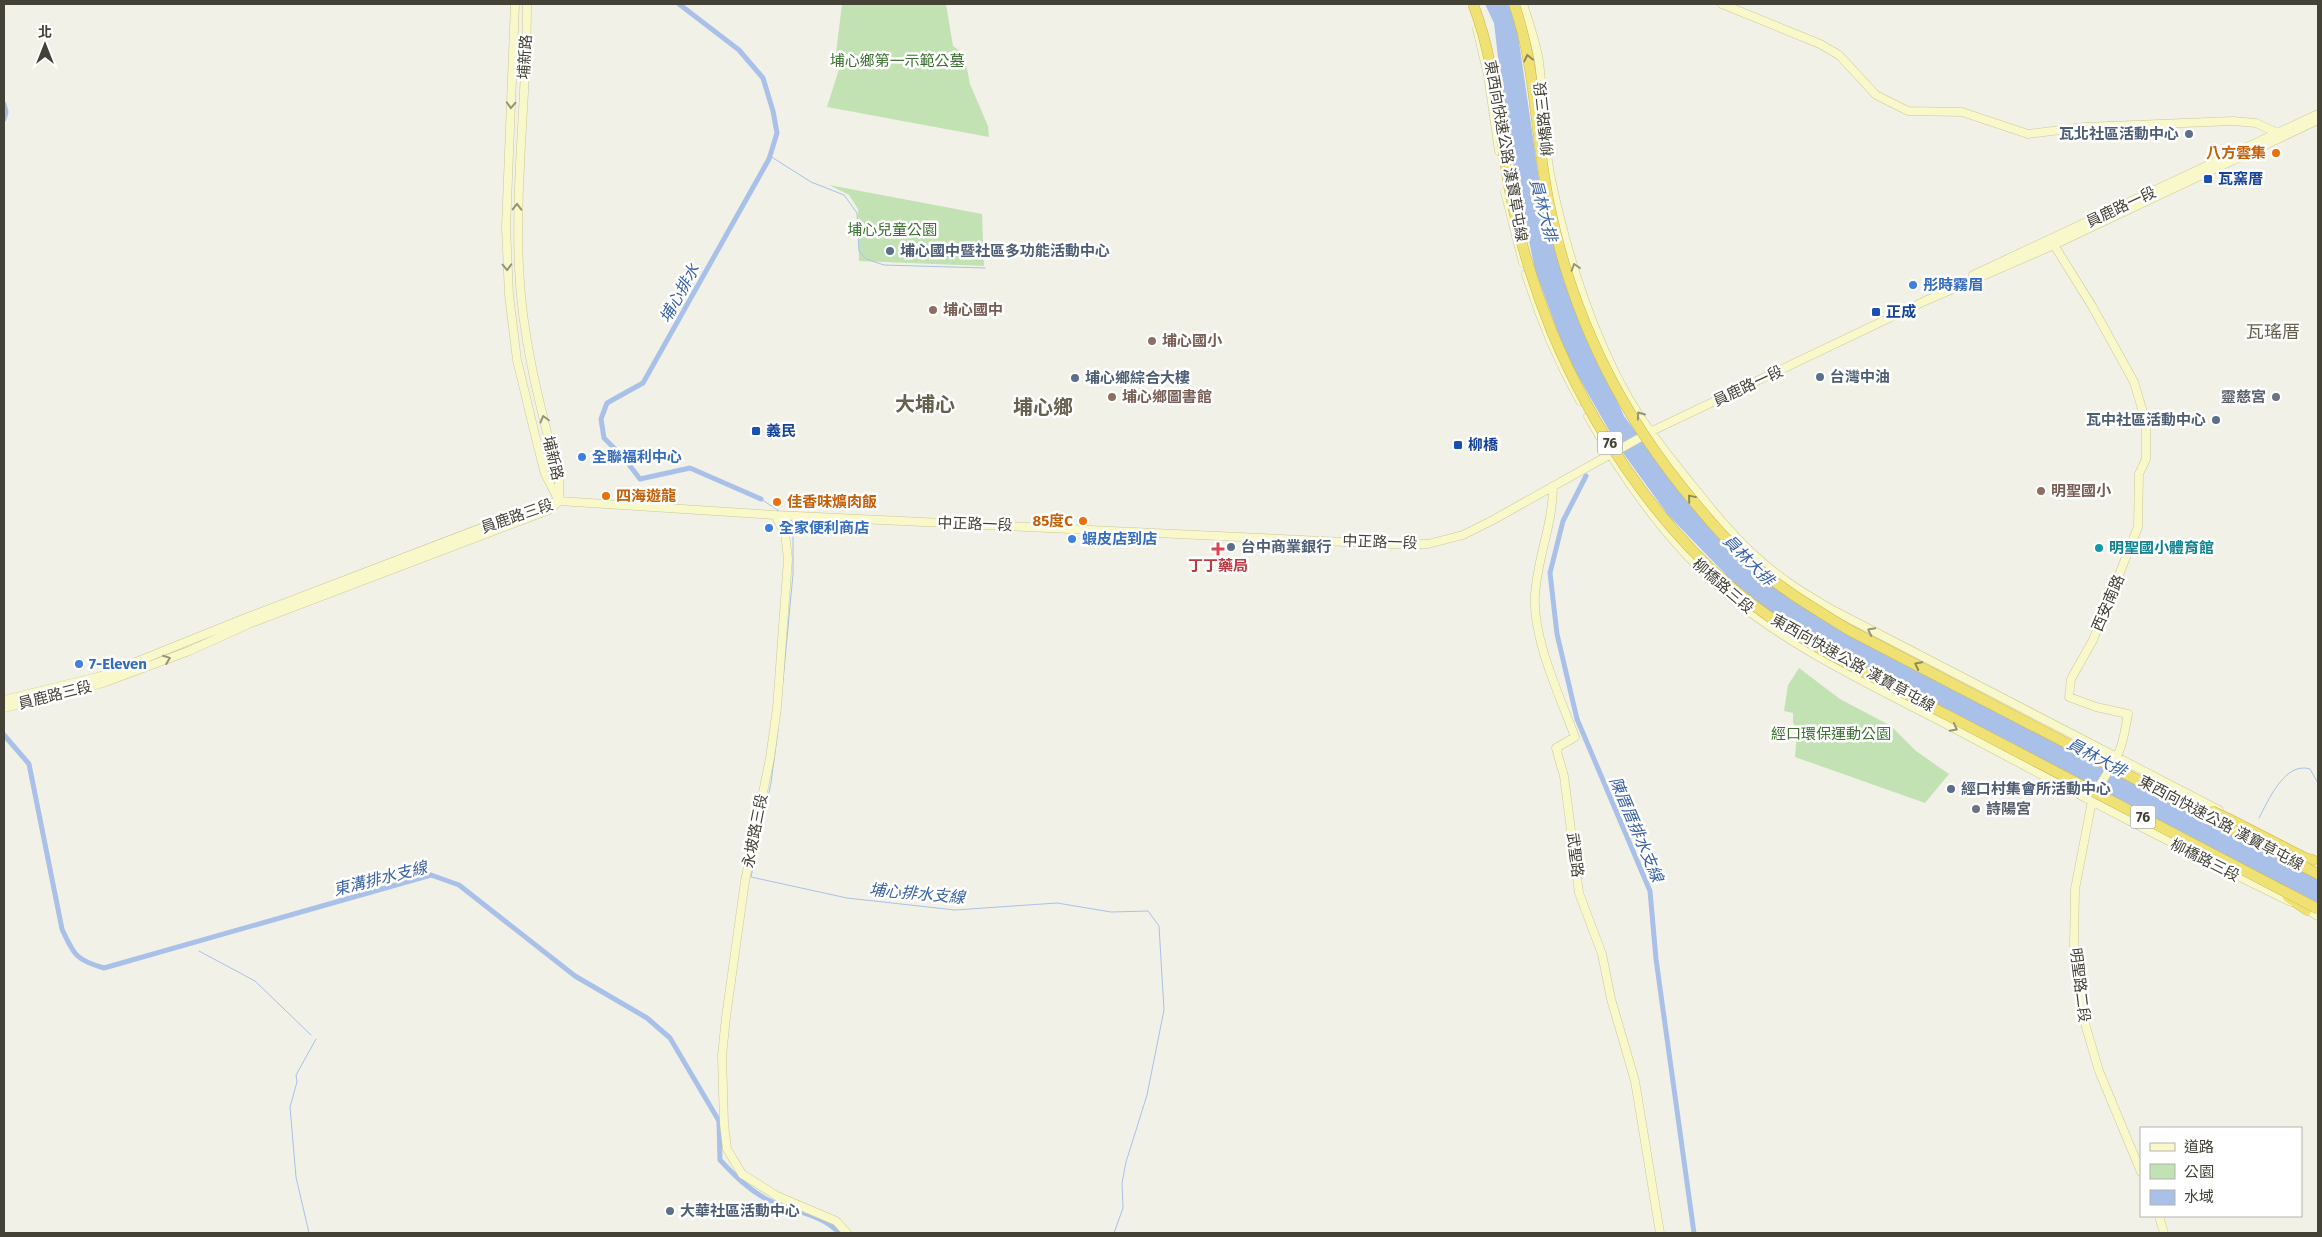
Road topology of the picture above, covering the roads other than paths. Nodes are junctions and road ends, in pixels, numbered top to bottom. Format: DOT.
graph roads {
  1 [pos="515,4"];
  2 [pos="527,4"];
  3 [pos="1468,4"];
  4 [pos="1474,4"];
  5 [pos="1514,4"];
  6 [pos="1523,4"];
  7 [pos="1722,4"];
  8 [pos="2318,114"];
  9 [pos="2318,120"];
  10 [pos="2280,134"];
  11 [pos="2054,245"];
  12 [pos="1925,301"];
  13 [pos="1652,431"];
  14 [pos="1641,437"];
  15 [pos="1609,454"];
  16 [pos="1552,486"];
  17 [pos="559,501"];
  18 [pos="775,515"];
  19 [pos="1943,678"];
  20 [pos="4,700"];
  21 [pos="4,708"];
  22 [pos="1968,726"];
  23 [pos="2117,757"];
  24 [pos="2092,801"];
  25 [pos="2316,861"];
  26 [pos="2318,874"];
  27 [pos="2318,909"];
  28 [pos="2307,910"];
  29 [pos="2318,916"];
  30 [pos="2140,1170"];
  31 [pos="2158,1217"];
  32 [pos="847,1233"];
  33 [pos="1660,1233"];
  34 [pos="2164,1233"];
  1 -- 17 [label="main road, 埔新路, one-way"];
  17 -- 2 [label="main road, 埔新路, one-way"];
  3 -- 15 [label="main road, 柳橋路三段"];
  4 -- 22 [label="highway, 東西向快速公路 漢寶草屯線 / 76, bridge"];
  19 -- 5 [label="highway, 東西向快速公路 漢寶草屯線 / 76, one-way, bridge"];
  13 -- 6 [label="main road, 柳橋路三段, one-way"];
  7 -- 10 [label="main road"];
  8 -- 10 [label="main road, 員鹿路一段"];
  9 -- 10 [label="main road, 員鹿路一段"];
  10 -- 11 [label="main road, 員鹿路一段"];
  10 -- 12 [label="main road, 員鹿路一段"];
  11 -- 12 [label="main road, 員鹿路一段"];
  11 -- 23 [label="main road, 西安南路"];
  12 -- 13 [label="main road, 員鹿路一段"];
  13 -- 14 [label="main road, 員鹿路一段"];
  23 -- 13 [label="main road, 柳橋路三段, one-way"];
  14 -- 15 [label="main road, 中正路一段"];
  15 -- 16 [label="main road, 中正路一段"];
  15 -- 24 [label="main road, 柳橋路三段, one-way"];
  16 -- 18 [label="main road, 中正路一段"];
  16 -- 33 [label="main road, 武聖路"];
  17 -- 18 [label="main road, 中正路一段"];
  17 -- 20 [label="main road, 員鹿路三段"];
  21 -- 17 [label="main road, 員鹿路三段, one-way"];
  18 -- 32 [label="main road, 永坡路三段"];
  19 -- 25 [label="highway, bridge"];
  19 -- 26 [label="highway, 東西向快速公路 漢寶草屯線 / 76, bridge"];
  22 -- 27 [label="highway, 東西向快速公路 漢寶草屯線 / 76, bridge"];
  22 -- 28 [label="highway, bridge"];
  23 -- 24 [label="main road, 明聖路二段"];
  23 -- 25 [label="main road, 柳橋路三段"];
  24 -- 28 [label="main road, 柳橋路三段"];
  24 -- 30 [label="main road, 明聖路二段"];
  28 -- 29 [label="main road, 柳橋路三段"];
  31 -- 34 [label="main road"];
}
